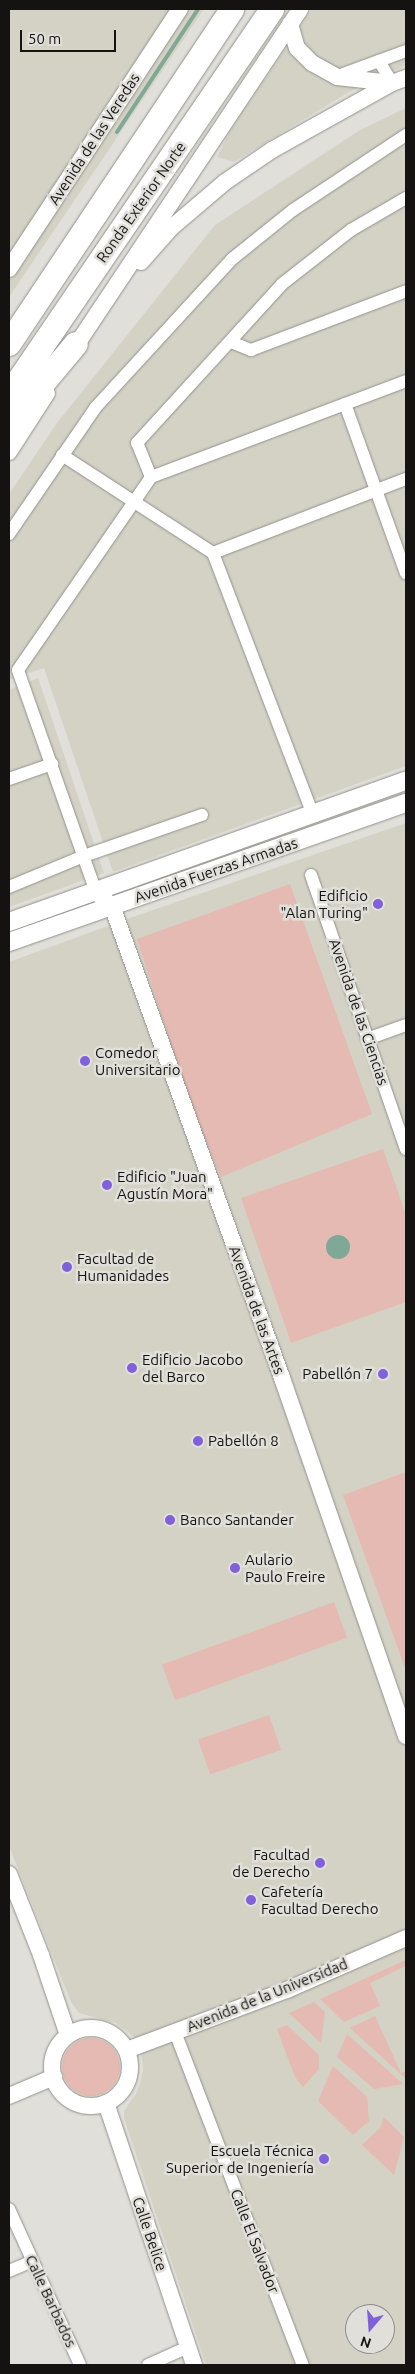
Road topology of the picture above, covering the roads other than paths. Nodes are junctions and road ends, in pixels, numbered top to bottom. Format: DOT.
graph roads {
  1 [pos="180,9"];
  2 [pos="232,9"];
  3 [pos="272,9"];
  4 [pos="300,9"];
  5 [pos="290,24"];
  6 [pos="406,51"];
  7 [pos="379,61"];
  8 [pos="337,77"];
  9 [pos="399,81"];
  10 [pos="406,135"];
  11 [pos="406,198"];
  12 [pos="9,269"];
  13 [pos="406,290"];
  14 [pos="110,297"];
  15 [pos="231,342"];
  16 [pos="9,344"];
  17 [pos="76,344"];
  18 [pos="406,381"];
  19 [pos="9,395"];
  20 [pos="345,404"];
  21 [pos="9,424"];
  22 [pos="9,452"];
  23 [pos="62,455"];
  24 [pos="151,477"];
  25 [pos="406,479"];
  26 [pos="377,490"];
  27 [pos="134,500"];
  28 [pos="9,534"];
  29 [pos="213,554"];
  30 [pos="406,573"];
  31 [pos="52,764"];
  32 [pos="9,779"];
  33 [pos="406,781"];
  34 [pos="406,803"];
  35 [pos="202,815"];
  36 [pos="313,815"];
  37 [pos="319,834"];
  38 [pos="84,856"];
  39 [pos="170,866"];
  40 [pos="311,875"];
  41 [pos="9,887"];
  42 [pos="96,892"];
  43 [pos="112,906"];
  44 [pos="9,922"];
  45 [pos="9,942"];
  46 [pos="406,1025"];
  47 [pos="367,1038"];
  48 [pos="406,1149"];
  49 [pos="406,1736"];
  50 [pos="9,1874"];
  51 [pos="406,1938"];
  52 [pos="174,2032"];
  53 [pos="68,2035"];
  54 [pos="127,2050"];
  55 [pos="54,2077"];
  56 [pos="9,2096"];
  57 [pos="106,2103"];
  58 [pos="9,2209"];
  59 [pos="32,2261"];
  60 [pos="9,2271"];
  61 [pos="188,2348"];
  62 [pos="80,2365"];
  63 [pos="148,2365"];
  64 [pos="194,2365"];
  65 [pos="303,2365"];
  1 -- 12 [label="street, Avenida de las Veredas"];
  2 -- 16 [label="highway, Ronda Exterior Norte"];
  3 -- 19 [label="highway, Ronda Exterior Norte"];
  4 -- 5 [label="street"];
  5 -- 8 [label="street"];
  5 -- 14 [label="street"];
  6 -- 7 [label="street"];
  7 -- 8 [label="street"];
  7 -- 9 [label="street"];
  8 -- 9 [label="street"];
  9 -- 14 [label="street"];
  10 -- 23 [label="street"];
  11 -- 15 [label="street"];
  13 -- 15 [label="street"];
  14 -- 17 [label="street"];
  15 -- 24 [label="street"];
  17 -- 21 [label="highway"];
  17 -- 22 [label="street"];
  18 -- 20 [label="street"];
  20 -- 24 [label="street"];
  20 -- 26 [label="street"];
  23 -- 27 [label="street"];
  23 -- 28 [label="street"];
  24 -- 27 [label="street"];
  25 -- 26 [label="street"];
  26 -- 29 [label="street"];
  26 -- 30 [label="street"];
  27 -- 29 [label="street"];
  27 -- 31 [label="street"];
  29 -- 36 [label="street"];
  31 -- 32 [label="street"];
  31 -- 38 [label="street"];
  33 -- 36 [label="main road, Avenida Fuerzas Armadas"];
  34 -- 37 [label="main road, Avenida Fuerzas Armadas"];
  35 -- 38 [label="street"];
  36 -- 37 [label="main road"];
  36 -- 39 [label="main road, Avenida Fuerzas Armadas"];
  37 -- 43 [label="main road, Avenida Fuerzas Armadas"];
  38 -- 41 [label="street"];
  38 -- 42 [label="street"];
  39 -- 42 [label="main road, Avenida Fuerzas Armadas"];
  39 -- 43 [label="main road, Avenida Fuerzas Armadas"];
  40 -- 47 [label="street, Avenida de las Ciencias"];
  42 -- 43 [label="street, Avenida de las Artes"];
  42 -- 44 [label="main road, Avenida Fuerzas Armadas"];
  43 -- 45 [label="main road, Avenida Fuerzas Armadas"];
  43 -- 49 [label="street, Avenida de las Artes"];
  46 -- 47 [label="street"];
  47 -- 48 [label="street, Avenida de las Ciencias"];
  50 -- 53 [label="street"];
  51 -- 52 [label="street, Avenida de la Universidad"];
  52 -- 54 [label="street, Avenida de la Universidad"];
  52 -- 65 [label="street, Calle El Salvador"];
  53 -- 54 [label="street"];
  53 -- 55 [label="street"];
  54 -- 57 [label="street"];
  55 -- 56 [label="street"];
  55 -- 57 [label="street"];
  57 -- 61 [label="street, Calle Belice"];
  58 -- 59 [label="street, Calle Barbados"];
  59 -- 60 [label="street"];
  59 -- 62 [label="street, Calle Barbados"];
  61 -- 63 [label="street"];
  61 -- 64 [label="street, Calle Belice"];
}
